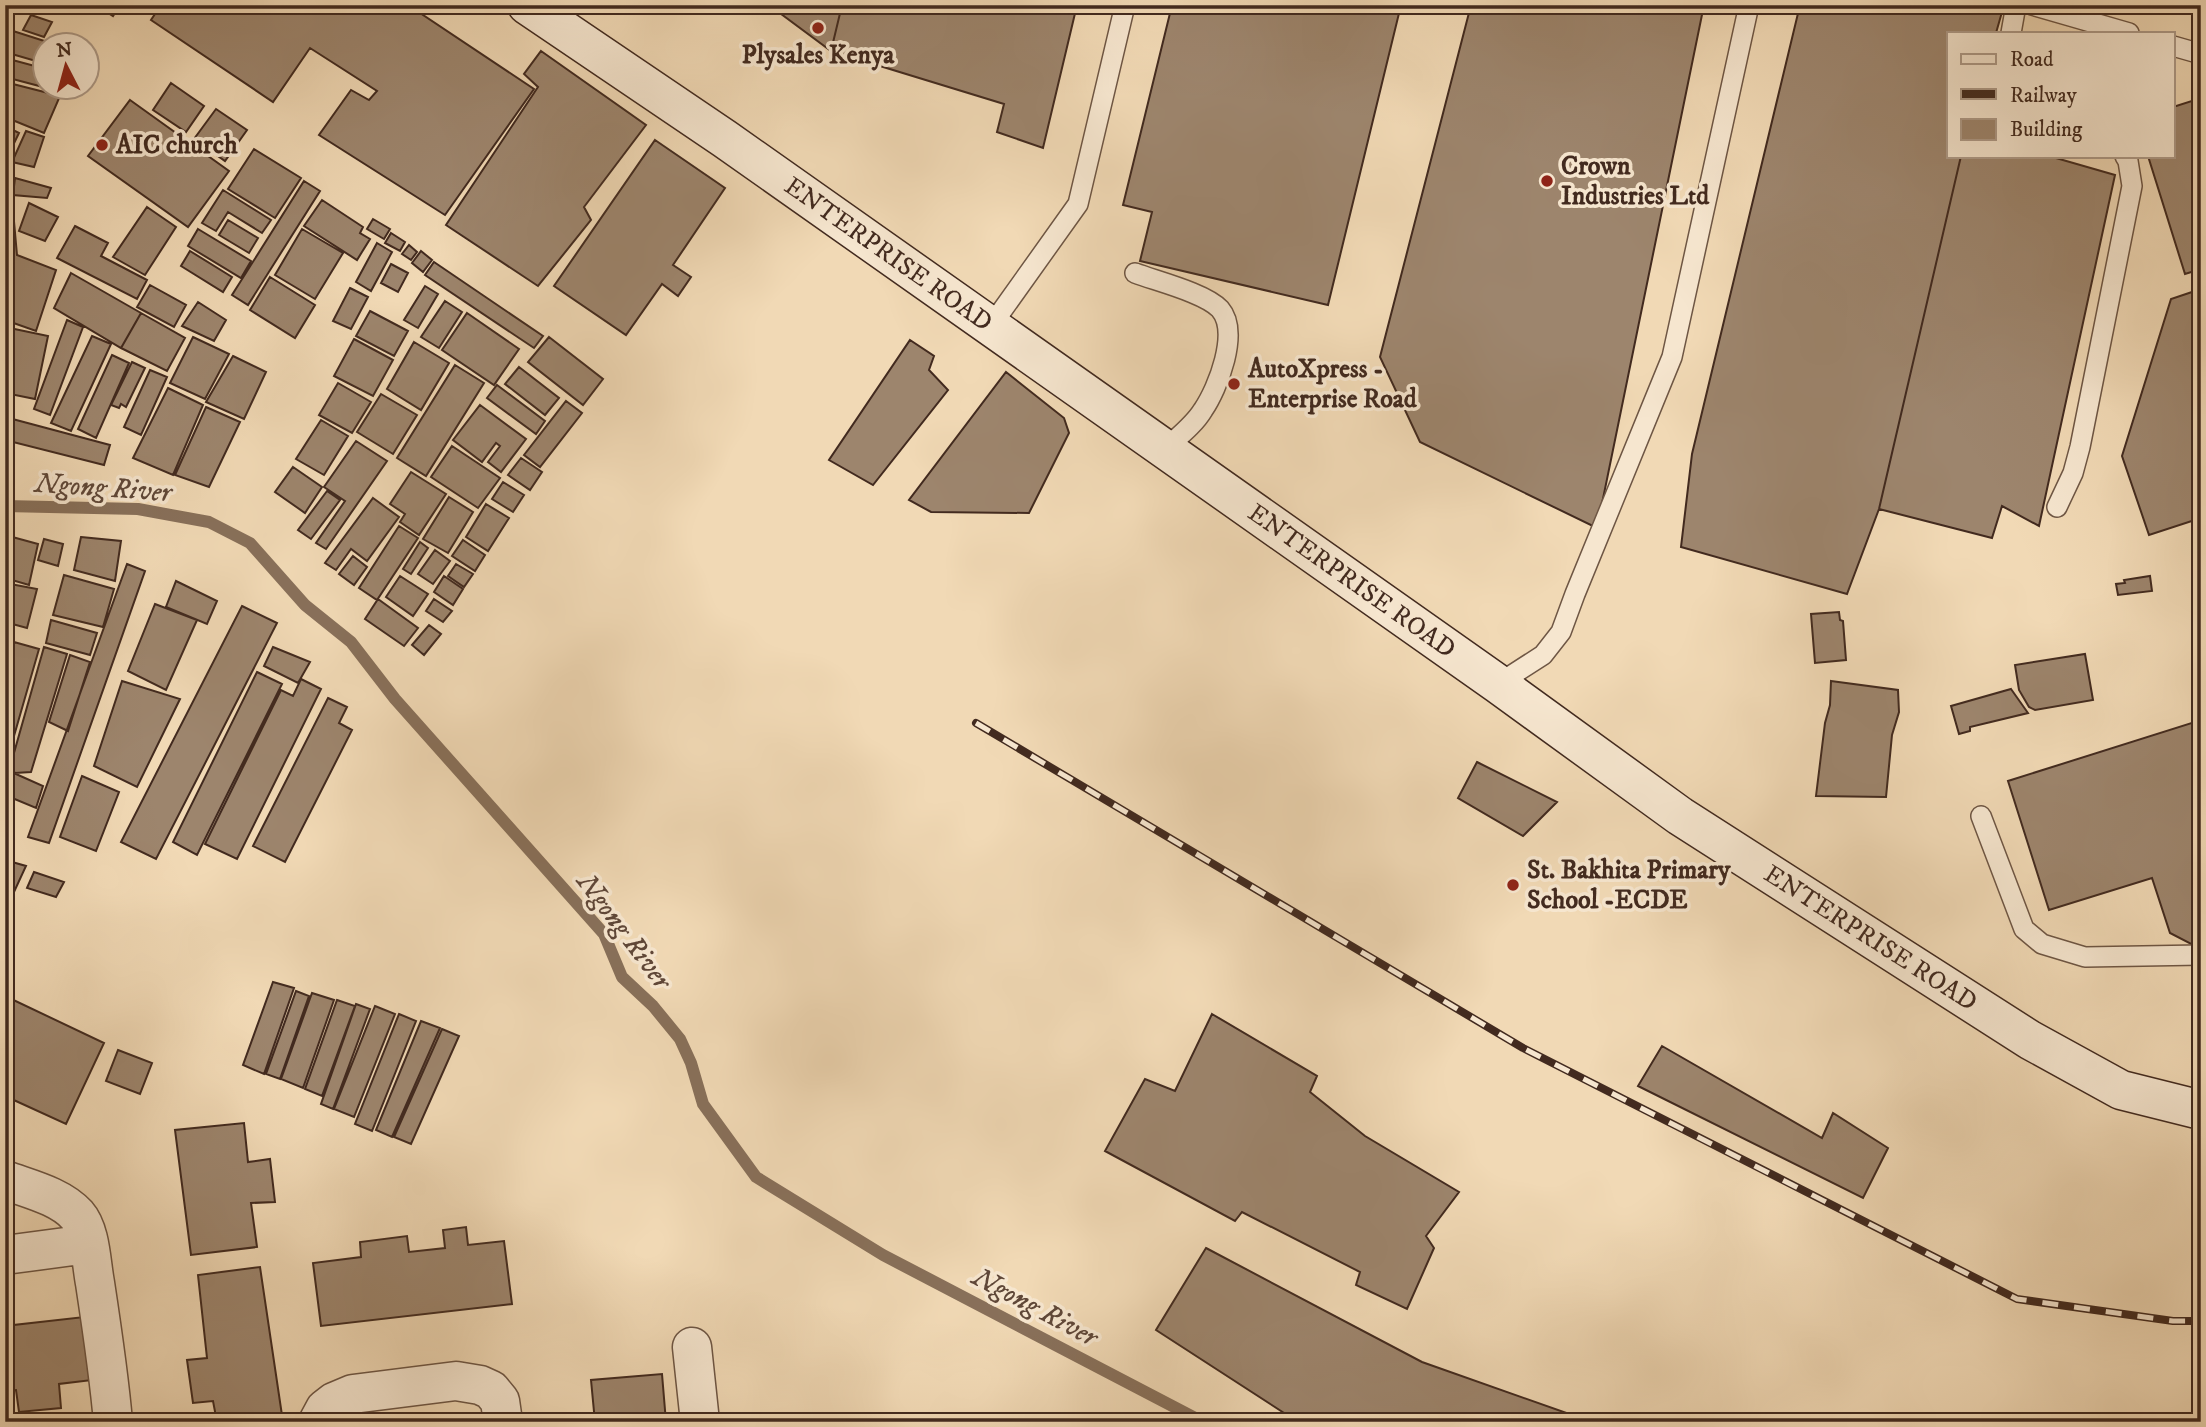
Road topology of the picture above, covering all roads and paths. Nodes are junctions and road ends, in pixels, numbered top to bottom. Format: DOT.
graph roads {
  1 [pos="527,5"];
  2 [pos="1125,5"];
  3 [pos="1749,5"];
  4 [pos="2016,5"];
  5 [pos="2032,5"];
  6 [pos="2011,32"];
  7 [pos="2126,32"];
  8 [pos="2174,46"];
  9 [pos="2201,54"];
  10 [pos="2126,158"];
  11 [pos="1135,273"];
  12 [pos="991,326"];
  13 [pos="1165,449"];
  14 [pos="2057,508"];
  15 [pos="1498,684"];
  16 [pos="1981,816"];
  17 [pos="2201,955"];
  18 [pos="2201,1110"];
  19 [pos="5,1180"];
  20 [pos="88,1244"];
  21 [pos="5,1255"];
  22 [pos="692,1347"];
  23 [pos="113,1422"];
  24 [pos="318,1422"];
  25 [pos="503,1422"];
  26 [pos="700,1422"];
  1 -- 12 [label="main road, ENTERPRISE ROAD"];
  2 -- 12 [label="lane"];
  3 -- 15 [label="lane"];
  4 -- 6 [label="lane"];
  5 -- 7 [label="lane"];
  8 -- 9 [label="lane"];
  10 -- 14 [label="lane"];
  11 -- 13 [label="lane"];
  12 -- 13 [label="main road, ENTERPRISE ROAD"];
  13 -- 15 [label="main road, ENTERPRISE ROAD"];
  15 -- 18 [label="main road, ENTERPRISE ROAD"];
  16 -- 17 [label="lane"];
  19 -- 20 [label="main road"];
  20 -- 21 [label="main road"];
  20 -- 23 [label="main road"];
  22 -- 26 [label="main road"];
  24 -- 25 [label="main road"];
}
